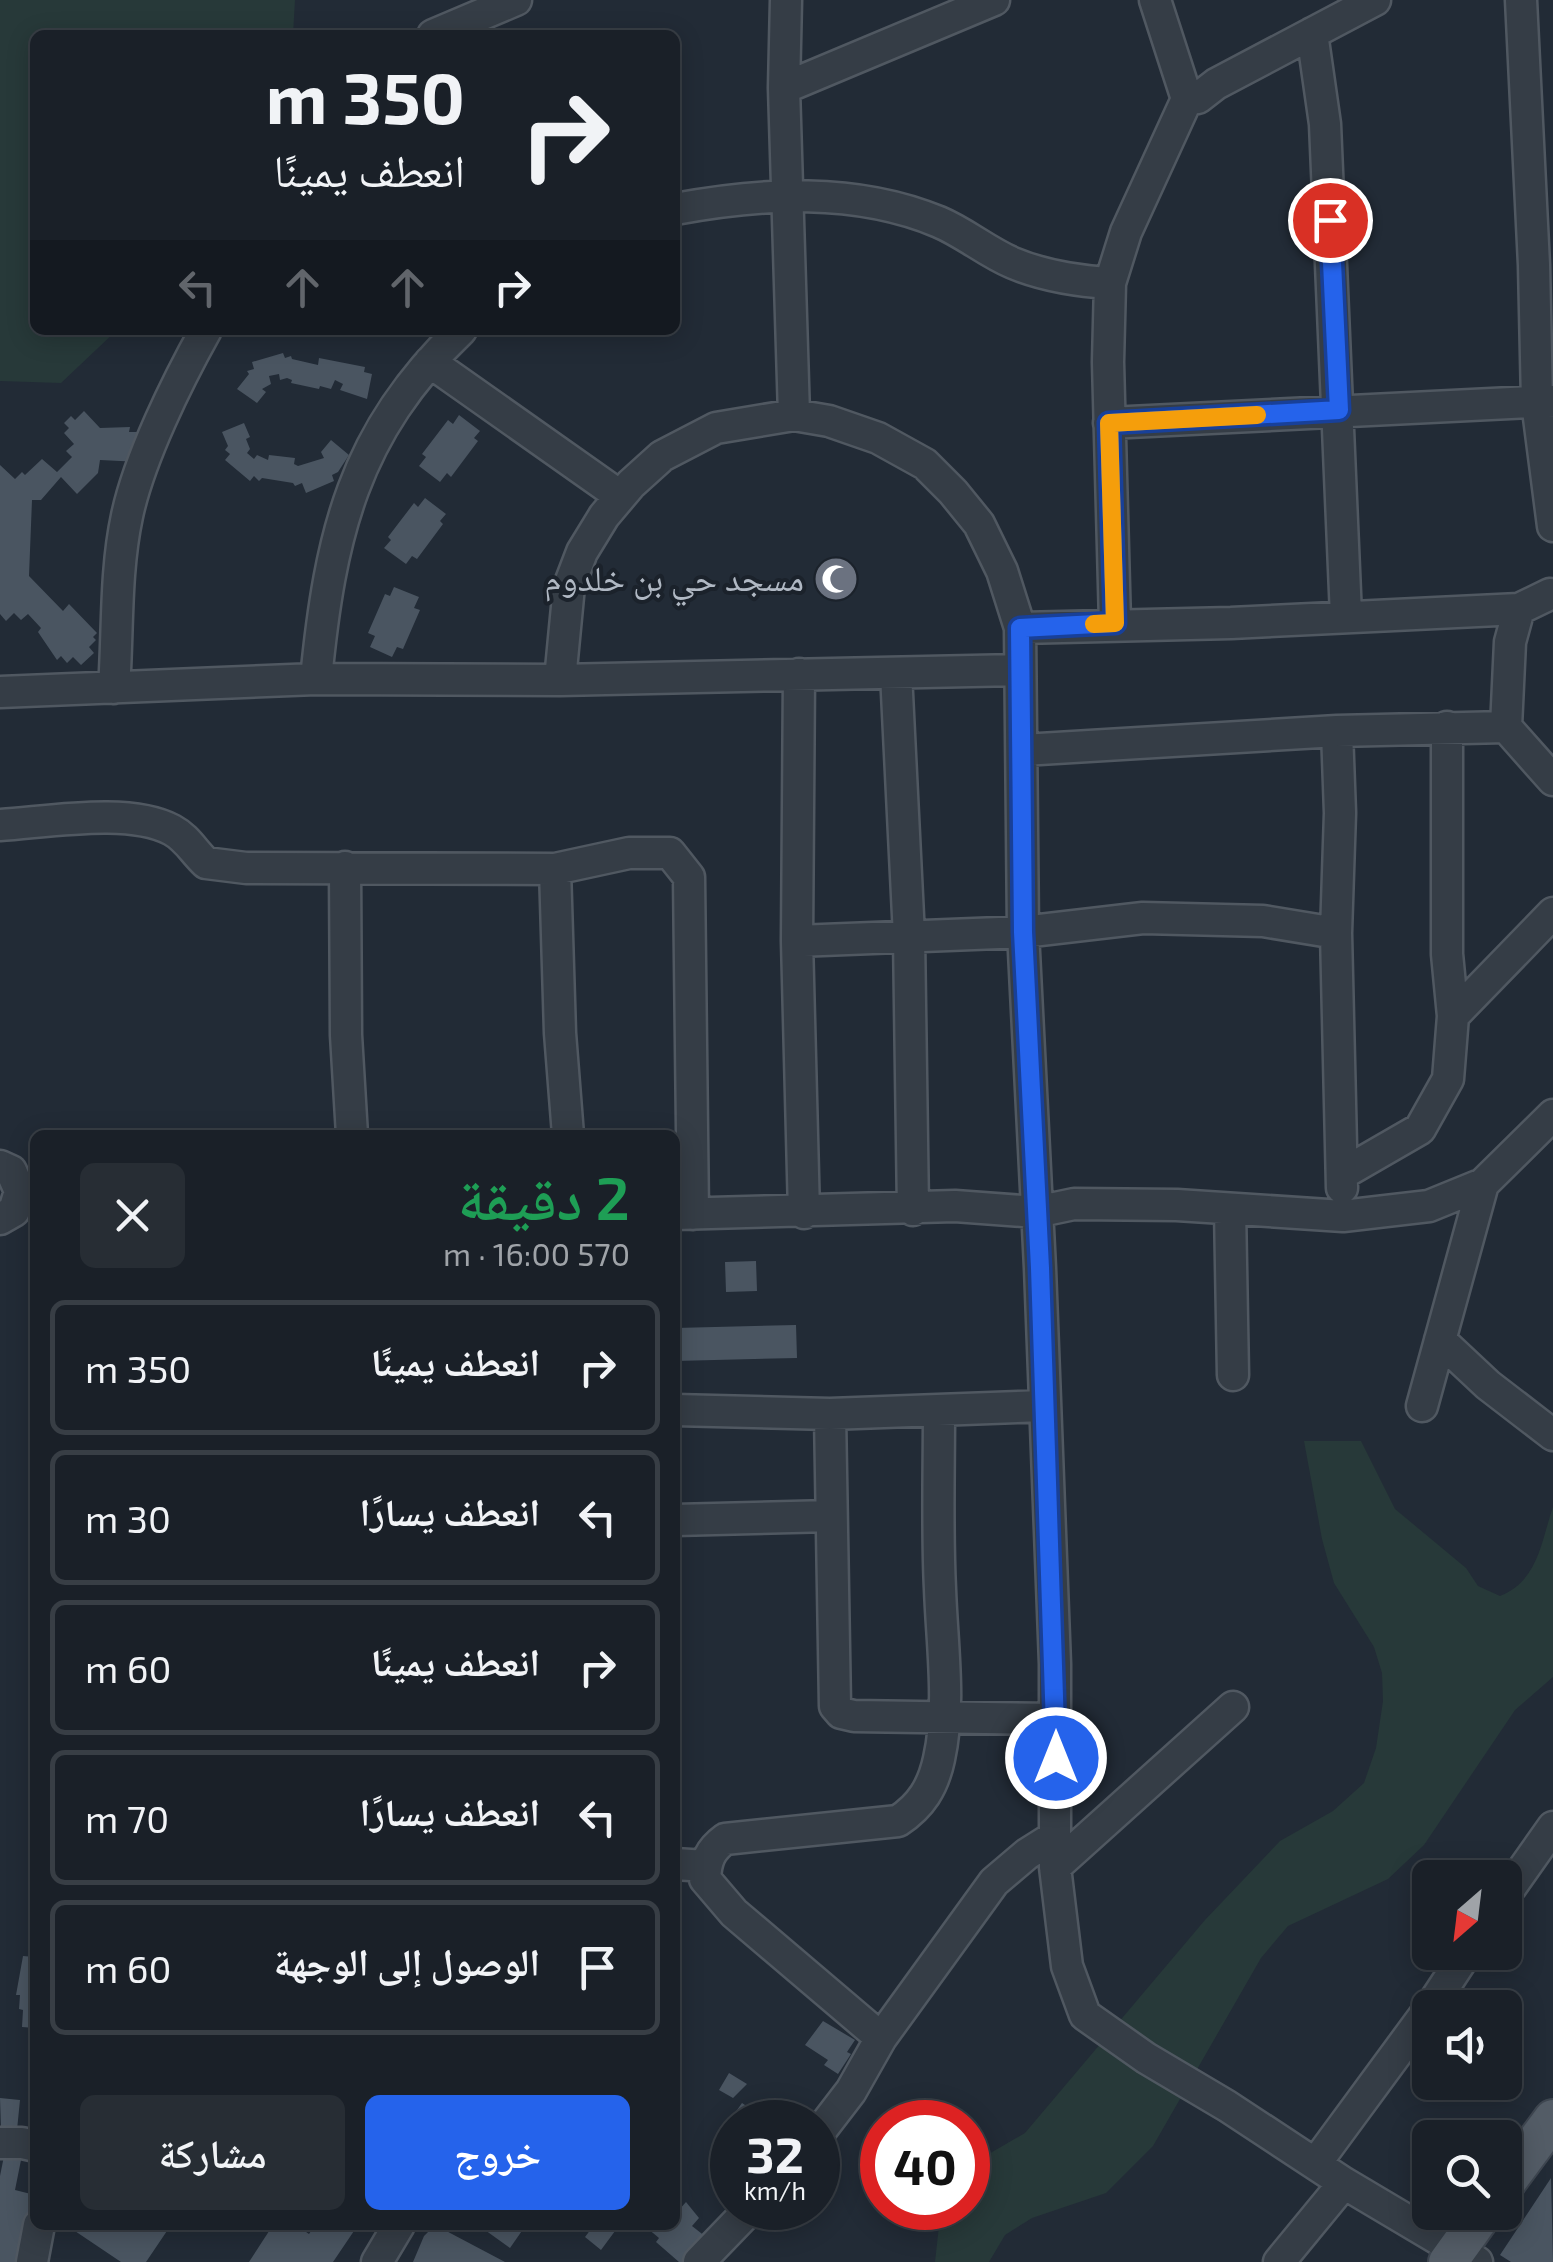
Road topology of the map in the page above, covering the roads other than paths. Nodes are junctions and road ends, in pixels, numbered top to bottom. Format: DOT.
graph roads {
  1 [pos="516,0"];
  2 [pos="786,0"];
  3 [pos="994,0"];
  4 [pos="1155,0"];
  5 [pos="1375,0"];
  6 [pos="1521,0"];
  7 [pos="445,30"];
  8 [pos="1312,33"];
  9 [pos="784,88"];
  10 [pos="1539,97"];
  11 [pos="1187,99"];
  12 [pos="789,196"];
  13 [pos="680,208"];
  14 [pos="1110,283"];
  15 [pos="204,335"];
  16 [pos="456,335"];
  17 [pos="430,362"];
  18 [pos="1545,401"];
  19 [pos="1339,410"];
  20 [pos="794,415"];
  21 [pos="1109,423"];
  22 [pos="620,496"];
  23 [pos="1553,526"];
  24 [pos="1552,591"];
  25 [pos="1518,610"];
  26 [pos="1346,616"];
  27 [pos="1115,623"];
  28 [pos="1020,628"];
  29 [pos="1018,670"];
  30 [pos="896,673"];
  31 [pos="799,674"];
  32 [pos="316,679"];
  33 [pos="560,680"];
  34 [pos="114,688"];
  35 [pos="0,692"];
  36 [pos="1447,727"];
  37 [pos="1506,727"];
  38 [pos="1337,731"];
  39 [pos="1023,750"];
  40 [pos="1553,780"];
  41 [pos="0,825"];
  42 [pos="346,867"];
  43 [pos="555,869"];
  44 [pos="1553,913"];
  45 [pos="1023,932"];
  46 [pos="1336,933"];
  47 [pos="909,936"];
  48 [pos="797,941"];
  49 [pos="1453,1016"];
  50 [pos="1553,1116"];
  51 [pos="352,1130"];
  52 [pos="568,1130"];
  53 [pos="0,1166"];
  54 [pos="1342,1174"];
  55 [pos="1483,1184"];
  56 [pos="1230,1209"];
  57 [pos="913,1210"];
  58 [pos="1036,1212"];
  59 [pos="804,1213"];
  60 [pos="684,1214"];
  61 [pos="16,1216"];
  62 [pos="1342,1216"];
  63 [pos="1440,1340"];
  64 [pos="1233,1375"];
  65 [pos="1043,1406"];
  66 [pos="1422,1406"];
  67 [pos="680,1410"];
  68 [pos="939,1411"];
  69 [pos="830,1414"];
  70 [pos="1553,1435"];
  71 [pos="831,1516"];
  72 [pos="680,1520"];
  73 [pos="1233,1707"];
  74 [pos="945,1718"];
  75 [pos="1056,1719"];
  76 [pos="1553,1826"];
  77 [pos="1055,1852"];
  78 [pos="680,1864"];
  79 [pos="706,1866"];
  80 [pos="1522,1871"];
  81 [pos="1412,2032"];
  82 [pos="881,2038"];
  83 [pos="840,2105"];
  84 [pos="1553,2118"];
  85 [pos="1522,2161"];
  86 [pos="1316,2163"];
  87 [pos="1344,2183"];
  88 [pos="38,2230"];
  89 [pos="396,2230"];
  90 [pos="730,2230"];
  91 [pos="1475,2230"];
  92 [pos="1461,2258"];
  93 [pos="32,2262"];
  94 [pos="377,2262"];
  95 [pos="700,2262"];
  96 [pos="1279,2262"];
  1 -- 7 [label="street"];
  2 -- 9 [label="street"];
  3 -- 9 [label="street"];
  4 -- 11 [label="street"];
  5 -- 8 [label="street"];
  6 -- 10 [label="street"];
  8 -- 11 [label="street"];
  8 -- 19 [label="street"];
  9 -- 12 [label="street"];
  10 -- 18 [label="street"];
  11 -- 14 [label="street"];
  12 -- 13 [label="street"];
  12 -- 14 [label="street"];
  12 -- 20 [label="street"];
  14 -- 21 [label="street"];
  15 -- 34 [label="street"];
  16 -- 17 [label="street"];
  17 -- 22 [label="street"];
  17 -- 32 [label="street"];
  18 -- 19 [label="street"];
  18 -- 23 [label="street"];
  19 -- 21 [label="street"];
  19 -- 26 [label="street"];
  20 -- 22 [label="street"];
  20 -- 28 [label="street"];
  21 -- 27 [label="street"];
  22 -- 33 [label="street"];
  24 -- 25 [label="street"];
  25 -- 26 [label="street"];
  25 -- 37 [label="street"];
  26 -- 27 [label="street"];
  27 -- 28 [label="street"];
  28 -- 29 [label="street"];
  29 -- 30 [label="street"];
  29 -- 39 [label="street"];
  30 -- 31 [label="street"];
  30 -- 47 [label="street"];
  31 -- 33 [label="street"];
  31 -- 48 [label="street"];
  32 -- 33 [label="street"];
  32 -- 34 [label="street"];
  34 -- 35 [label="street"];
  36 -- 37 [label="street"];
  36 -- 38 [label="street"];
  36 -- 49 [label="street"];
  37 -- 40 [label="street"];
  38 -- 39 [label="street"];
  38 -- 46 [label="street"];
  39 -- 45 [label="street"];
  41 -- 42 [label="street"];
  42 -- 43 [label="street"];
  42 -- 51 [label="street"];
  43 -- 52 [label="street"];
  43 -- 60 [label="street"];
  44 -- 49 [label="street"];
  45 -- 46 [label="street"];
  45 -- 47 [label="street"];
  45 -- 58 [label="street"];
  46 -- 54 [label="street"];
  47 -- 48 [label="street"];
  47 -- 57 [label="street"];
  48 -- 59 [label="street"];
  49 -- 54 [label="street"];
  50 -- 55 [label="street"];
  53 -- 61 [label="street"];
  54 -- 62 [label="street"];
  55 -- 62 [label="street"];
  55 -- 63 [label="street"];
  56 -- 58 [label="street"];
  56 -- 62 [label="street"];
  56 -- 64 [label="street"];
  57 -- 58 [label="street"];
  57 -- 59 [label="street"];
  58 -- 65 [label="street"];
  59 -- 60 [label="street"];
  63 -- 66 [label="street"];
  63 -- 70 [label="street"];
  65 -- 68 [label="street"];
  65 -- 75 [label="street"];
  67 -- 69 [label="street"];
  68 -- 69 [label="street"];
  68 -- 74 [label="street"];
  69 -- 71 [label="street"];
  71 -- 72 [label="street"];
  71 -- 74 [label="street"];
  73 -- 77 [label="street"];
  74 -- 75 [label="street"];
  74 -- 79 [label="street"];
  75 -- 77 [label="street"];
  76 -- 80 [label="street"];
  77 -- 82 [label="street"];
  77 -- 86 [label="street"];
  78 -- 79 [label="street"];
  79 -- 82 [label="street"];
  81 -- 86 [label="street"];
  82 -- 83 [label="street"];
  84 -- 85 [label="main road"];
  86 -- 87 [label="street"];
  87 -- 92 [label="street"];
  87 -- 96 [label="street"];
  88 -- 93 [label="street"];
  89 -- 94 [label="street"];
  90 -- 95 [label="street"];
  91 -- 92 [label="main road"];
}
